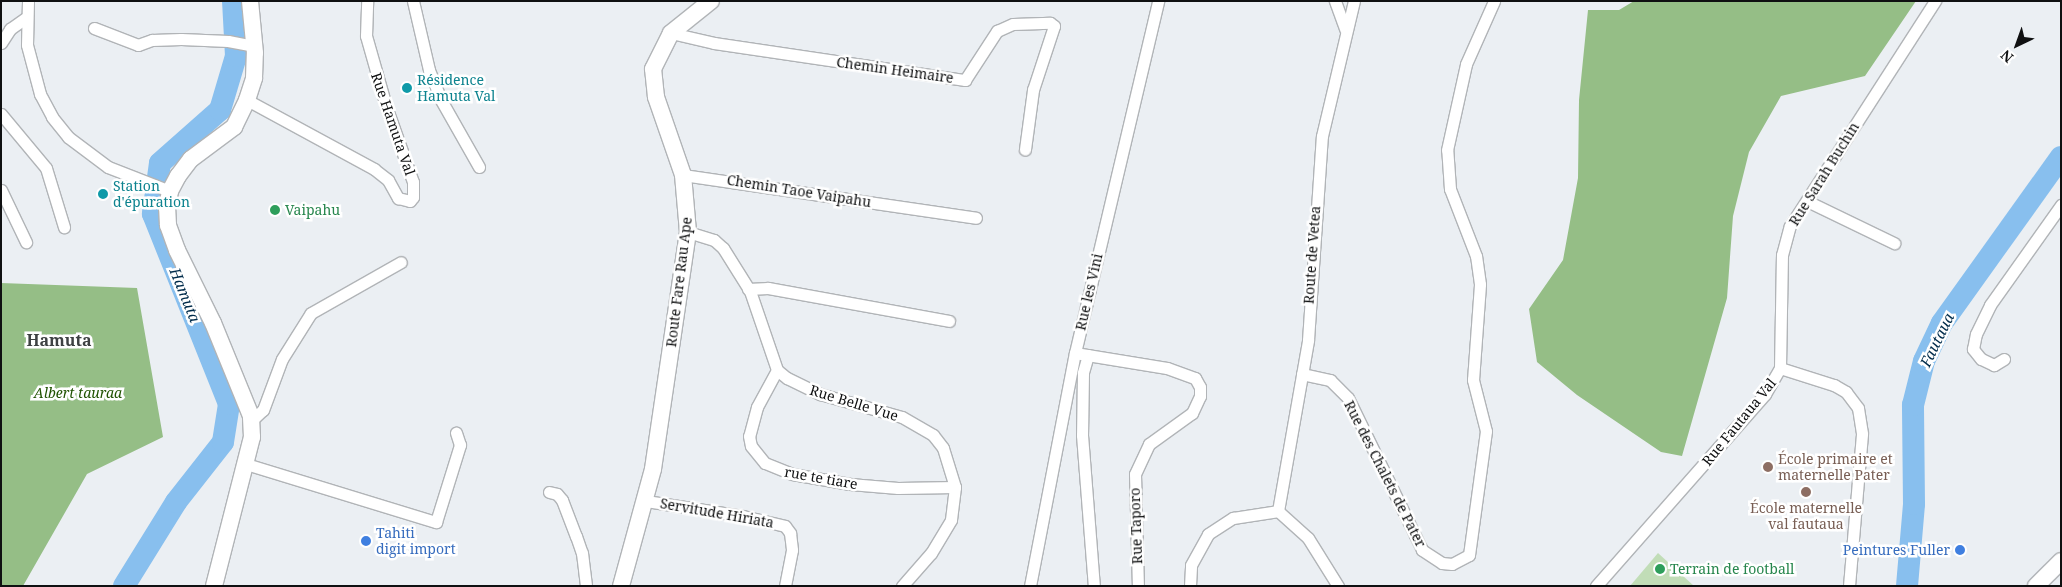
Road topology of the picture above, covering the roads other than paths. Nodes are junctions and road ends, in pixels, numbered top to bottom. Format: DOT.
graph roads {
  1 [pos="28,1"];
  2 [pos="250,1"];
  3 [pos="367,1"];
  4 [pos="413,1"];
  5 [pos="711,1"];
  6 [pos="1158,1"];
  7 [pos="1334,1"];
  8 [pos="1354,1"];
  9 [pos="1494,1"];
  10 [pos="1935,1"];
  11 [pos="26,18"];
  12 [pos="94,28"];
  13 [pos="1346,31"];
  14 [pos="672,33"];
  15 [pos="1,44"];
  16 [pos="250,45"];
  17 [pos="247,100"];
  18 [pos="1,114"];
  19 [pos="1025,149"];
  20 [pos="480,167"];
  21 [pos="683,176"];
  22 [pos="1,190"];
  23 [pos="167,190"];
  24 [pos="1807,201"];
  25 [pos="2061,205"];
  26 [pos="976,218"];
  27 [pos="64,227"];
  28 [pos="688,232"];
  29 [pos="26,242"];
  30 [pos="1894,243"];
  31 [pos="401,262"];
  32 [pos="748,289"];
  33 [pos="949,321"];
  34 [pos="1075,353"];
  35 [pos="1088,355"];
  36 [pos="2004,359"];
  37 [pos="1780,368"];
  38 [pos="778,370"];
  39 [pos="1302,374"];
  40 [pos="251,421"];
  41 [pos="456,433"];
  42 [pos="246,464"];
  43 [pos="954,488"];
  44 [pos="549,492"];
  45 [pos="646,500"];
  46 [pos="1278,511"];
  47 [pos="2061,561"];
  48 [pos="214,586"];
  49 [pos="586,586"];
  50 [pos="621,586"];
  51 [pos="785,586"];
  52 [pos="902,586"];
  53 [pos="1030,586"];
  54 [pos="1094,586"];
  55 [pos="1138,586"];
  56 [pos="1190,586"];
  57 [pos="1338,586"];
  58 [pos="1596,586"];
  59 [pos="1849,586"];
  60 [pos="2036,586"];
  1 -- 11 [label="street"];
  2 -- 16 [label="main road"];
  3 -- 17 [label="street, Rue Hamuta Val"];
  4 -- 20 [label="street"];
  5 -- 14 [label="main road, Route Fare Rau Ape"];
  6 -- 34 [label="street, Rue les Vini"];
  7 -- 13 [label="street"];
  8 -- 13 [label="street, Route de Vetea"];
  9 -- 39 [label="street, Rue des Chalets de Pater"];
  10 -- 24 [label="street, Rue Sarah Buchin"];
  11 -- 15 [label="street"];
  11 -- 23 [label="street"];
  12 -- 16 [label="street"];
  13 -- 39 [label="street, Route de Vetea"];
  14 -- 19 [label="street, Chemin Heimaire"];
  14 -- 21 [label="main road, Route Fare Rau Ape"];
  16 -- 17 [label="main road"];
  17 -- 23 [label="main road"];
  18 -- 27 [label="street"];
  21 -- 26 [label="street, Chemin Taoe Vaipahu"];
  21 -- 28 [label="main road, Route Fare Rau Ape"];
  22 -- 29 [label="street"];
  23 -- 40 [label="main road"];
  24 -- 30 [label="street"];
  24 -- 37 [label="street, Rue Sarah Buchin"];
  25 -- 36 [label="street"];
  28 -- 32 [label="street"];
  28 -- 45 [label="main road, Route Fare Rau Ape"];
  31 -- 40 [label="street"];
  32 -- 33 [label="street"];
  32 -- 38 [label="street"];
  34 -- 35 [label="street, Rue Taporo"];
  34 -- 53 [label="street, Rue les Vini"];
  35 -- 54 [label="street"];
  35 -- 55 [label="street, Rue Taporo"];
  37 -- 58 [label="street, Rue Fautaua Val"];
  37 -- 59 [label="street, Rue Fautaua Val"];
  38 -- 43 [label="street, Rue Belle Vue"];
  38 -- 43 [label="street, rue te tiare"];
  39 -- 46 [label="street, Route de Vetea"];
  40 -- 42 [label="main road"];
  41 -- 42 [label="street"];
  42 -- 48 [label="main road"];
  43 -- 52 [label="street, Rue Belle Vue"];
  44 -- 49 [label="street"];
  45 -- 50 [label="main road, Route Fare Rau Ape"];
  45 -- 51 [label="street, Servitude Hiriata"];
  46 -- 56 [label="street"];
  46 -- 57 [label="street"];
  47 -- 60 [label="main road"];
}
